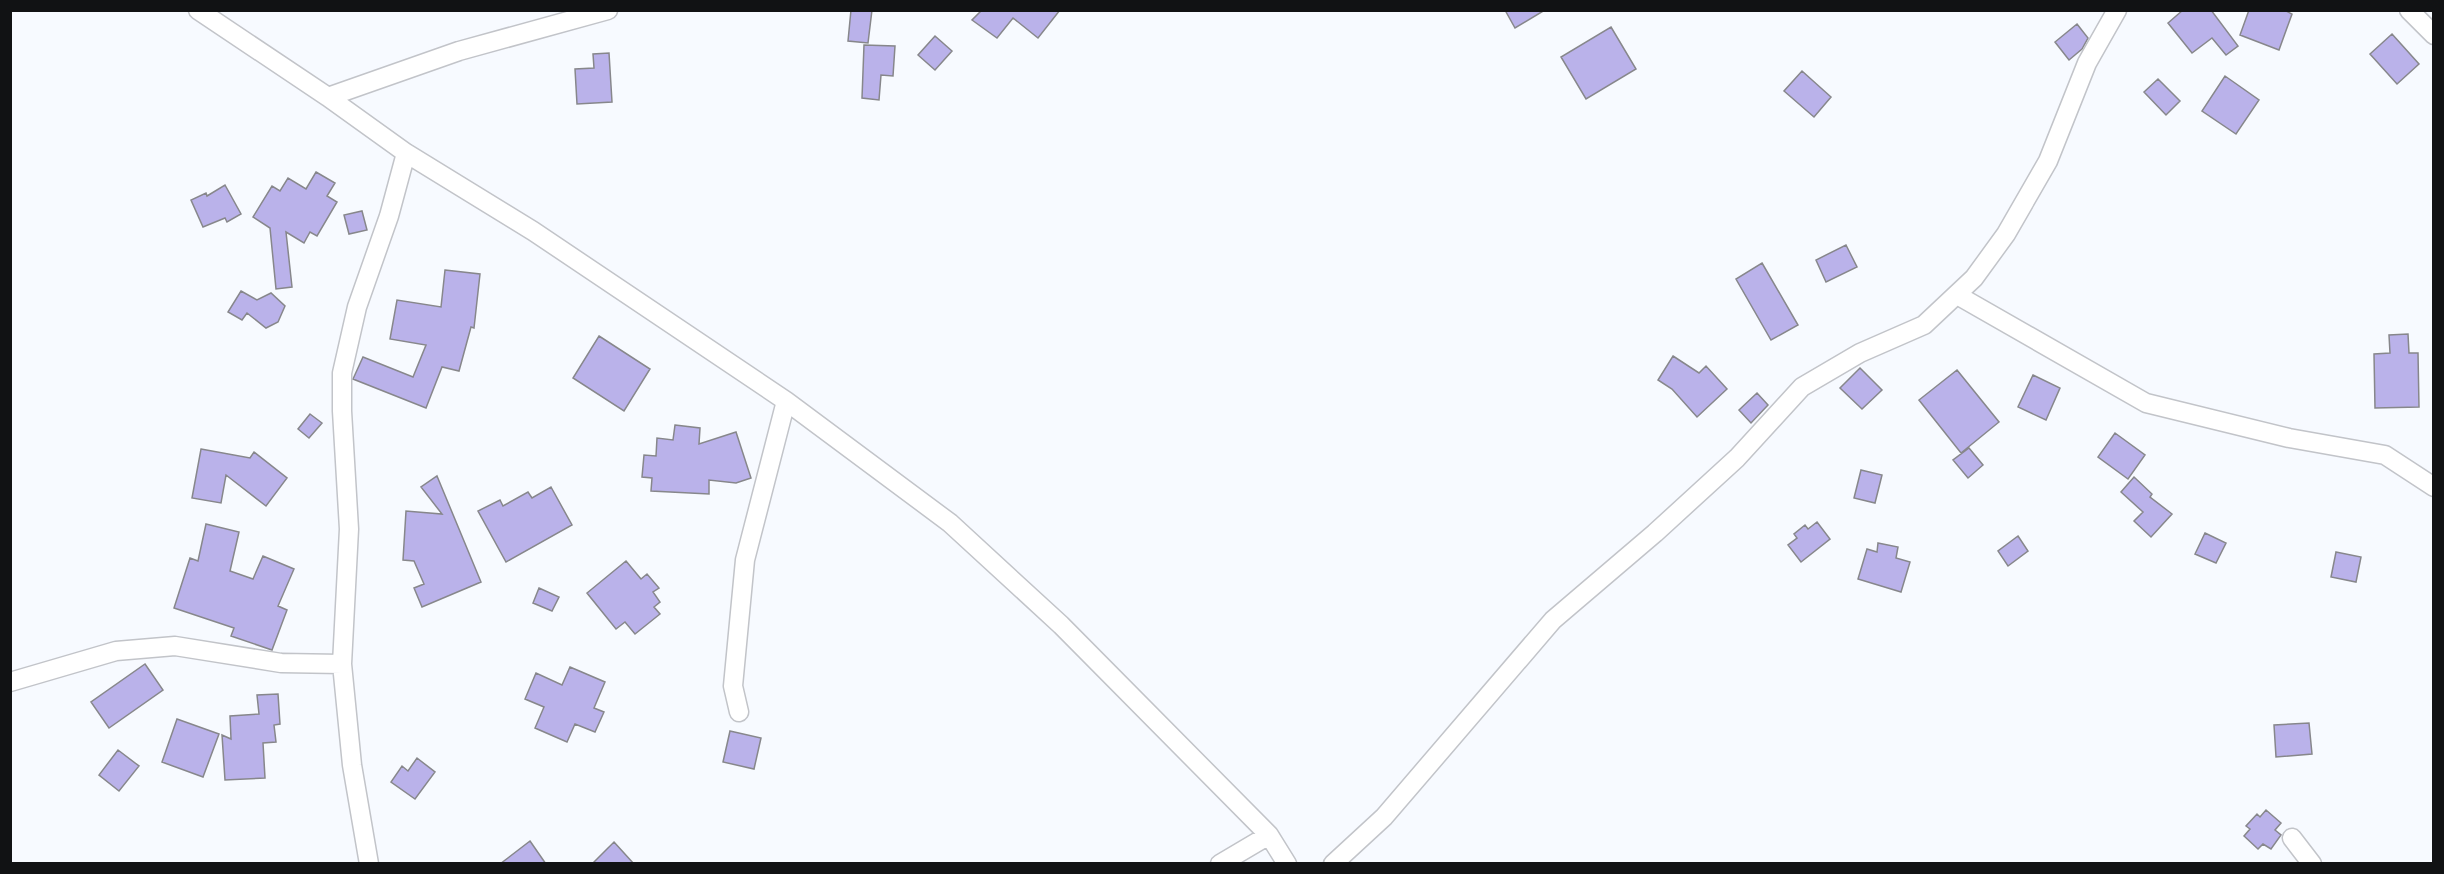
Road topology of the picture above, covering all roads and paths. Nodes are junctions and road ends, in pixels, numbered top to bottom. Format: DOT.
graph roads {
  1 [pos="198,10"];
  2 [pos="608,10"];
  3 [pos="2117,10"];
  4 [pos="2409,10"];
  5 [pos="2433,35"];
  6 [pos="328,96"];
  7 [pos="406,153"];
  8 [pos="1957,295"];
  9 [pos="786,401"];
  10 [pos="2433,487"];
  11 [pos="342,664"];
  12 [pos="10,682"];
  13 [pos="739,712"];
  14 [pos="1269,835"];
  15 [pos="2292,838"];
  16 [pos="369,864"];
  17 [pos="1220,864"];
  18 [pos="1287,864"];
  19 [pos="1333,864"];
  20 [pos="2312,864"];
  1 -- 6 [label="street"];
  2 -- 6 [label="street"];
  3 -- 8 [label="street"];
  4 -- 5 [label="street"];
  6 -- 7 [label="street"];
  7 -- 9 [label="street"];
  7 -- 11 [label="street"];
  8 -- 10 [label="street"];
  8 -- 19 [label="street"];
  9 -- 13 [label="street"];
  9 -- 14 [label="street"];
  11 -- 12 [label="street"];
  11 -- 16 [label="street"];
  14 -- 17 [label="street"];
  14 -- 18 [label="street"];
  15 -- 20 [label="street"];
}
